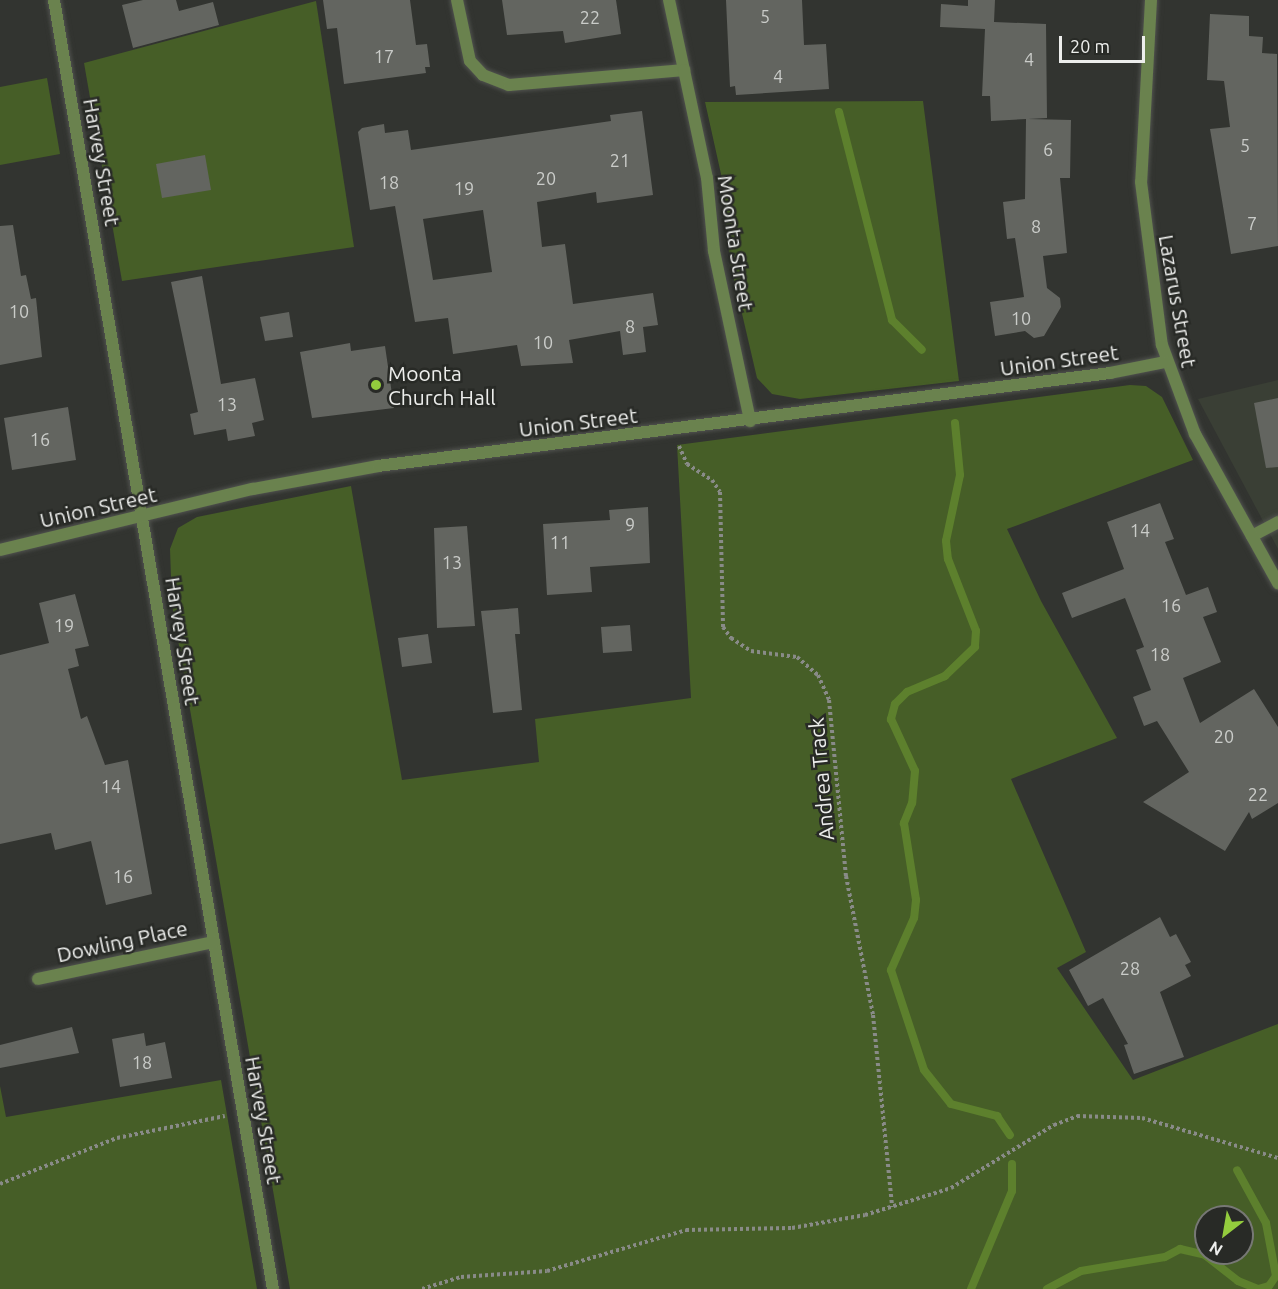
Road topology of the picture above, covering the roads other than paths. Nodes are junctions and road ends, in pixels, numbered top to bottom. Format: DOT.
graph roads {
  1 [pos="54,0"];
  2 [pos="457,0"];
  3 [pos="669,0"];
  4 [pos="1151,0"];
  5 [pos="684,70"];
  6 [pos="1166,362"];
  7 [pos="750,421"];
  8 [pos="143,517"];
  9 [pos="1278,522"];
  10 [pos="1252,536"];
  11 [pos="0,550"];
  12 [pos="1278,583"];
  13 [pos="214,942"];
  14 [pos="38,979"];
  15 [pos="273,1289"];
  1 -- 8 [label="street, Harvey Street"];
  2 -- 5 [label="street"];
  3 -- 5 [label="street, Moonta Street"];
  4 -- 6 [label="street, Lazarus Street"];
  5 -- 7 [label="street, Moonta Street"];
  6 -- 7 [label="street, Union Street"];
  6 -- 10 [label="street, Lazarus Street"];
  7 -- 8 [label="street, Union Street"];
  8 -- 11 [label="street, Union Street"];
  8 -- 13 [label="street, Harvey Street"];
  9 -- 10 [label="street"];
  10 -- 12 [label="street, Lazarus Street"];
  13 -- 14 [label="street, Dowling Place"];
  13 -- 15 [label="street, Harvey Street"];
}
